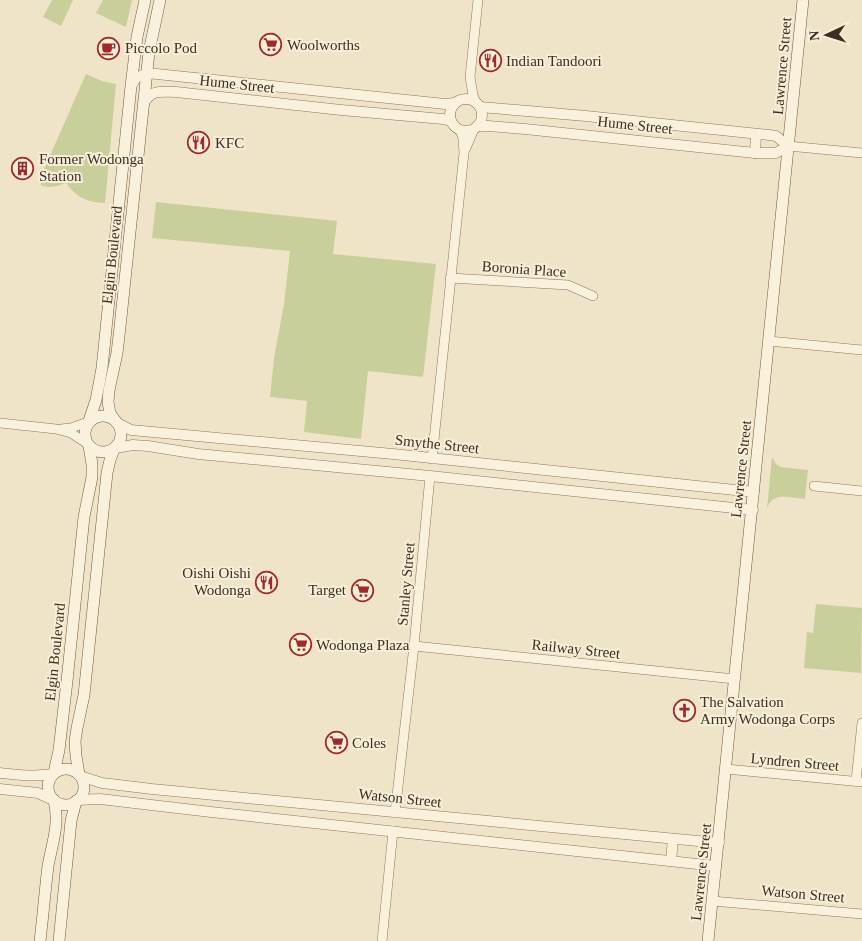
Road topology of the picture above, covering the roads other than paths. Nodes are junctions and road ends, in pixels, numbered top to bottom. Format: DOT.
graph roads {
  1 [pos="145,0"];
  2 [pos="160,0"];
  3 [pos="478,0"];
  4 [pos="803,0"];
  5 [pos="147,73"];
  6 [pos="241,83"];
  7 [pos="131,86"];
  8 [pos="324,92"];
  9 [pos="379,97"];
  10 [pos="239,99"];
  11 [pos="144,103"];
  12 [pos="455,103"];
  13 [pos="478,105"];
  14 [pos="322,108"];
  15 [pos="378,114"];
  16 [pos="556,114"];
  17 [pos="451,122"];
  18 [pos="672,125"];
  19 [pos="475,128"];
  20 [pos="460,130"];
  21 [pos="555,132"];
  22 [pos="756,134"];
  23 [pos="670,144"];
  24 [pos="788,146"];
  25 [pos="464,153"];
  26 [pos="754,153"];
  27 [pos="862,153"];
  28 [pos="450,278"];
  29 [pos="593,296"];
  30 [pos="769,341"];
  31 [pos="862,350"];
  32 [pos="89,422"];
  33 [pos="117,422"];
  34 [pos="0,423"];
  35 [pos="56,429"];
  36 [pos="199,436"];
  37 [pos="257,441"];
  38 [pos="88,445"];
  39 [pos="114,449"];
  40 [pos="198,454"];
  41 [pos="393,454"];
  42 [pos="255,459"];
  43 [pos="432,459"];
  44 [pos="492,465"];
  45 [pos="391,473"];
  46 [pos="430,476"];
  47 [pos="490,483"];
  48 [pos="687,485"];
  49 [pos="814,486"];
  50 [pos="862,491"];
  51 [pos="754,492"];
  52 [pos="685,503"];
  53 [pos="753,510"];
  54 [pos="414,646"];
  55 [pos="736,679"];
  56 [pos="862,723"];
  57 [pos="726,769"];
  58 [pos="0,773"];
  59 [pos="54,774"];
  60 [pos="79,775"];
  61 [pos="859,782"];
  62 [pos="152,789"];
  63 [pos="0,790"];
  64 [pos="213,795"];
  65 [pos="53,800"];
  66 [pos="76,800"];
  67 [pos="150,806"];
  68 [pos="362,809"];
  69 [pos="211,812"];
  70 [pos="395,812"];
  71 [pos="430,816"];
  72 [pos="360,828"];
  73 [pos="393,831"];
  74 [pos="429,835"];
  75 [pos="673,839"];
  76 [pos="719,843"];
  77 [pos="671,861"];
  78 [pos="716,866"];
  79 [pos="712,901"];
  80 [pos="862,914"];
  81 [pos="40,941"];
  82 [pos="59,941"];
  83 [pos="382,941"];
  84 [pos="708,941"];
  1 -- 7 [label="main road, Elgin Boulevard"];
  2 -- 5 [label="main road, Elgin Boulevard"];
  3 -- 13 [label="street"];
  4 -- 24 [label="main road, Lawrence Street"];
  5 -- 6 [label="street, Hume Street"];
  5 -- 7 [label="street"];
  5 -- 11 [label="main road, Elgin Boulevard"];
  6 -- 8 [label="street, Hume Street"];
  6 -- 10 [label="street"];
  7 -- 32 [label="main road, Elgin Boulevard"];
  8 -- 9 [label="street, Hume Street"];
  8 -- 14 [label="street"];
  9 -- 12 [label="street, Hume Street"];
  9 -- 15 [label="street"];
  10 -- 11 [label="street, Hume Street"];
  10 -- 14 [label="street, Hume Street"];
  11 -- 33 [label="main road, Elgin Boulevard"];
  12 -- 13 [label="street"];
  12 -- 17 [label="street"];
  13 -- 16 [label="street, Hume Street"];
  13 -- 19 [label="street"];
  14 -- 15 [label="street, Hume Street"];
  15 -- 17 [label="street, Hume Street"];
  16 -- 18 [label="street, Hume Street"];
  16 -- 21 [label="street"];
  17 -- 20 [label="street"];
  18 -- 22 [label="street, Hume Street"];
  18 -- 23 [label="street"];
  19 -- 20 [label="street"];
  19 -- 21 [label="street, Hume Street"];
  19 -- 25 [label="street"];
  20 -- 25 [label="street"];
  21 -- 23 [label="street, Hume Street"];
  22 -- 24 [label="street, Hume Street"];
  22 -- 26 [label="street"];
  23 -- 26 [label="street, Hume Street"];
  24 -- 26 [label="street, Hume Street"];
  24 -- 27 [label="street, Hume Street"];
  24 -- 30 [label="main road, Lawrence Street"];
  25 -- 28 [label="street"];
  28 -- 29 [label="street, Boronia Place"];
  28 -- 43 [label="street"];
  30 -- 31 [label="street"];
  30 -- 51 [label="main road, Lawrence Street"];
  32 -- 33 [label="main road"];
  32 -- 35 [label="street"];
  32 -- 38 [label="main road"];
  33 -- 36 [label="street, Smythe Street"];
  33 -- 39 [label="main road"];
  34 -- 35 [label="street"];
  35 -- 38 [label="street"];
  36 -- 37 [label="street, Smythe Street"];
  36 -- 40 [label="street"];
  37 -- 41 [label="street, Smythe Street"];
  37 -- 42 [label="street"];
  38 -- 39 [label="main road"];
  38 -- 59 [label="main road, Elgin Boulevard"];
  39 -- 40 [label="street"];
  39 -- 60 [label="main road"];
  40 -- 42 [label="street"];
  41 -- 43 [label="street, Smythe Street"];
  41 -- 45 [label="street"];
  42 -- 45 [label="street"];
  43 -- 44 [label="street, Smythe Street"];
  43 -- 46 [label="street"];
  44 -- 47 [label="street"];
  44 -- 48 [label="street, Smythe Street"];
  45 -- 46 [label="street"];
  46 -- 47 [label="street"];
  46 -- 54 [label="street, Stanley Street"];
  47 -- 52 [label="street"];
  48 -- 51 [label="street, Smythe Street"];
  48 -- 52 [label="street"];
  49 -- 50 [label="street"];
  51 -- 53 [label="main road, Lawrence Street"];
  52 -- 53 [label="street"];
  53 -- 55 [label="main road, Lawrence Street"];
  54 -- 55 [label="street, Railway Street"];
  54 -- 70 [label="street, Stanley Street"];
  55 -- 57 [label="main road, Lawrence Street"];
  56 -- 61 [label="street"];
  57 -- 61 [label="street, Lyndren Street"];
  57 -- 76 [label="main road, Lawrence Street"];
  58 -- 59 [label="street"];
  59 -- 60 [label="main road"];
  59 -- 65 [label="main road"];
  60 -- 62 [label="street, Watson Street"];
  60 -- 66 [label="main road"];
  62 -- 64 [label="street, Watson Street"];
  62 -- 67 [label="street"];
  63 -- 65 [label="street"];
  64 -- 68 [label="street, Watson Street"];
  64 -- 69 [label="street"];
  65 -- 66 [label="main road"];
  65 -- 81 [label="main road"];
  66 -- 67 [label="street"];
  66 -- 82 [label="main road"];
  67 -- 69 [label="street"];
  68 -- 70 [label="street, Watson Street"];
  68 -- 72 [label="street"];
  69 -- 72 [label="street"];
  70 -- 71 [label="street, Watson Street"];
  70 -- 73 [label="street"];
  71 -- 74 [label="street"];
  71 -- 75 [label="street, Watson Street"];
  72 -- 73 [label="street"];
  73 -- 74 [label="street"];
  73 -- 83 [label="street"];
  74 -- 77 [label="street"];
  75 -- 76 [label="street, Watson Street"];
  75 -- 77 [label="street"];
  76 -- 78 [label="main road, Lawrence Street"];
  77 -- 78 [label="street"];
  78 -- 79 [label="main road, Lawrence Street"];
  79 -- 80 [label="street, Watson Street"];
  79 -- 84 [label="main road, Lawrence Street"];
}
